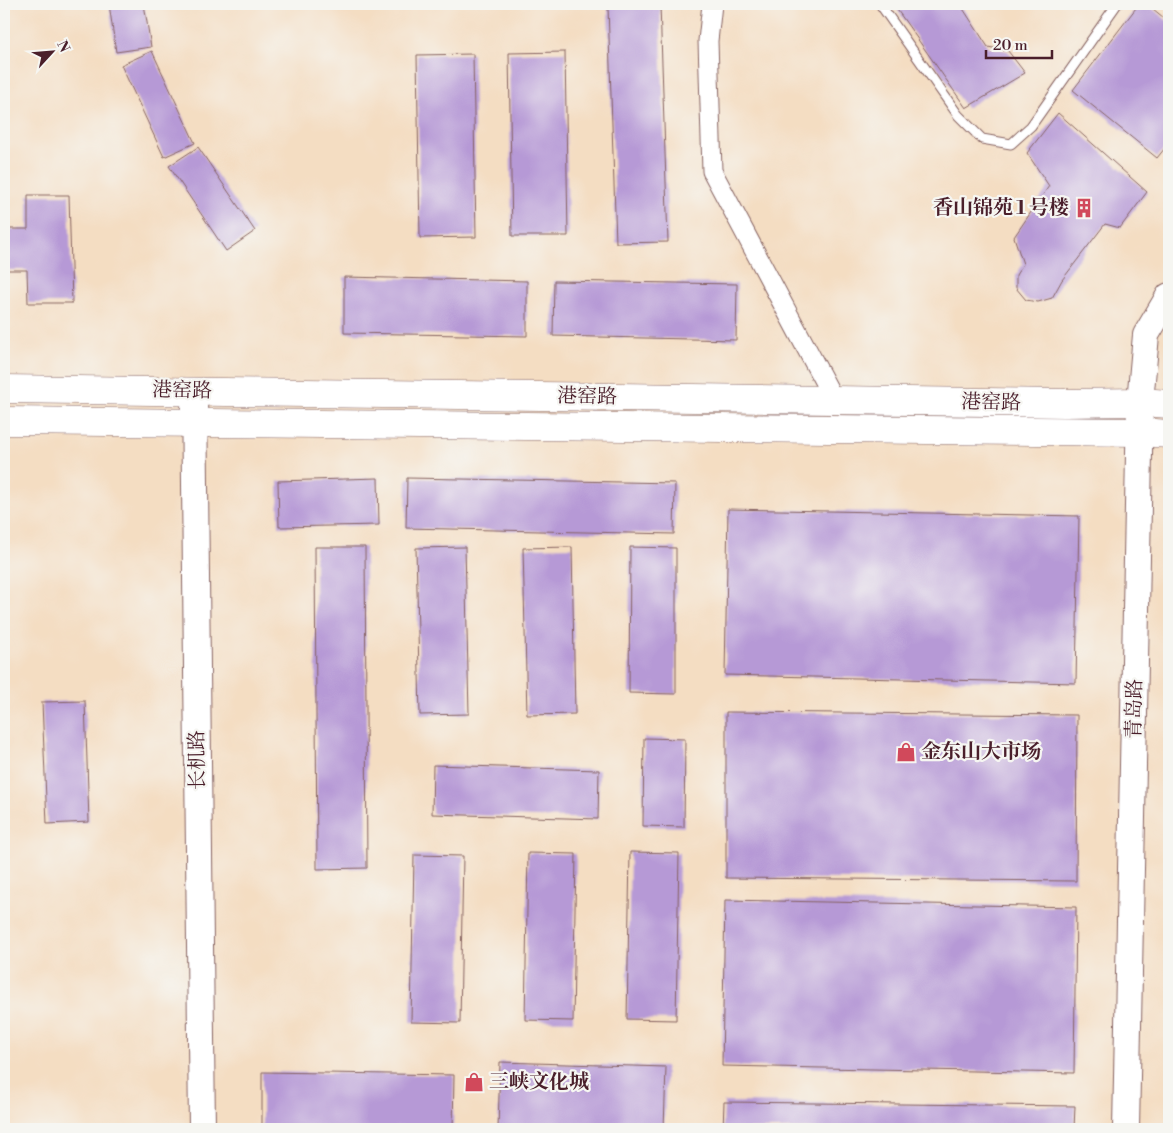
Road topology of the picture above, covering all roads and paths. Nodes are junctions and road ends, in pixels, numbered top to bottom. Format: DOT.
graph roads {
  1 [pos="712,4"];
  2 [pos="880,4"];
  3 [pos="1117,4"];
  4 [pos="1166,4"];
  5 [pos="1169,6"];
  6 [pos="1169,296"];
  7 [pos="4,389"];
  8 [pos="194,392"];
  9 [pos="834,400"];
  10 [pos="1140,402"];
  11 [pos="1169,404"];
  12 [pos="4,421"];
  13 [pos="195,423"];
  14 [pos="1140,432"];
  15 [pos="1169,434"];
  16 [pos="202,1129"];
  17 [pos="1126,1129"];
  1 -- 9 [label="street"];
  2 -- 3 [label="lane"];
  4 -- 5 [label="lane"];
  6 -- 10 [label="street, 青岛路"];
  7 -- 8 [label="main road, 港窑路"];
  8 -- 9 [label="main road, 港窑路"];
  8 -- 13 [label="street, 长机路"];
  9 -- 10 [label="main road, 港窑路"];
  10 -- 11 [label="main road, 港窑路"];
  10 -- 14 [label="street, 青岛路"];
  12 -- 13 [label="main road, 港窑路"];
  13 -- 14 [label="main road, 港窑路"];
  13 -- 16 [label="street, 长机路"];
  14 -- 15 [label="main road, 港窑路"];
  14 -- 17 [label="street, 青岛路"];
}
